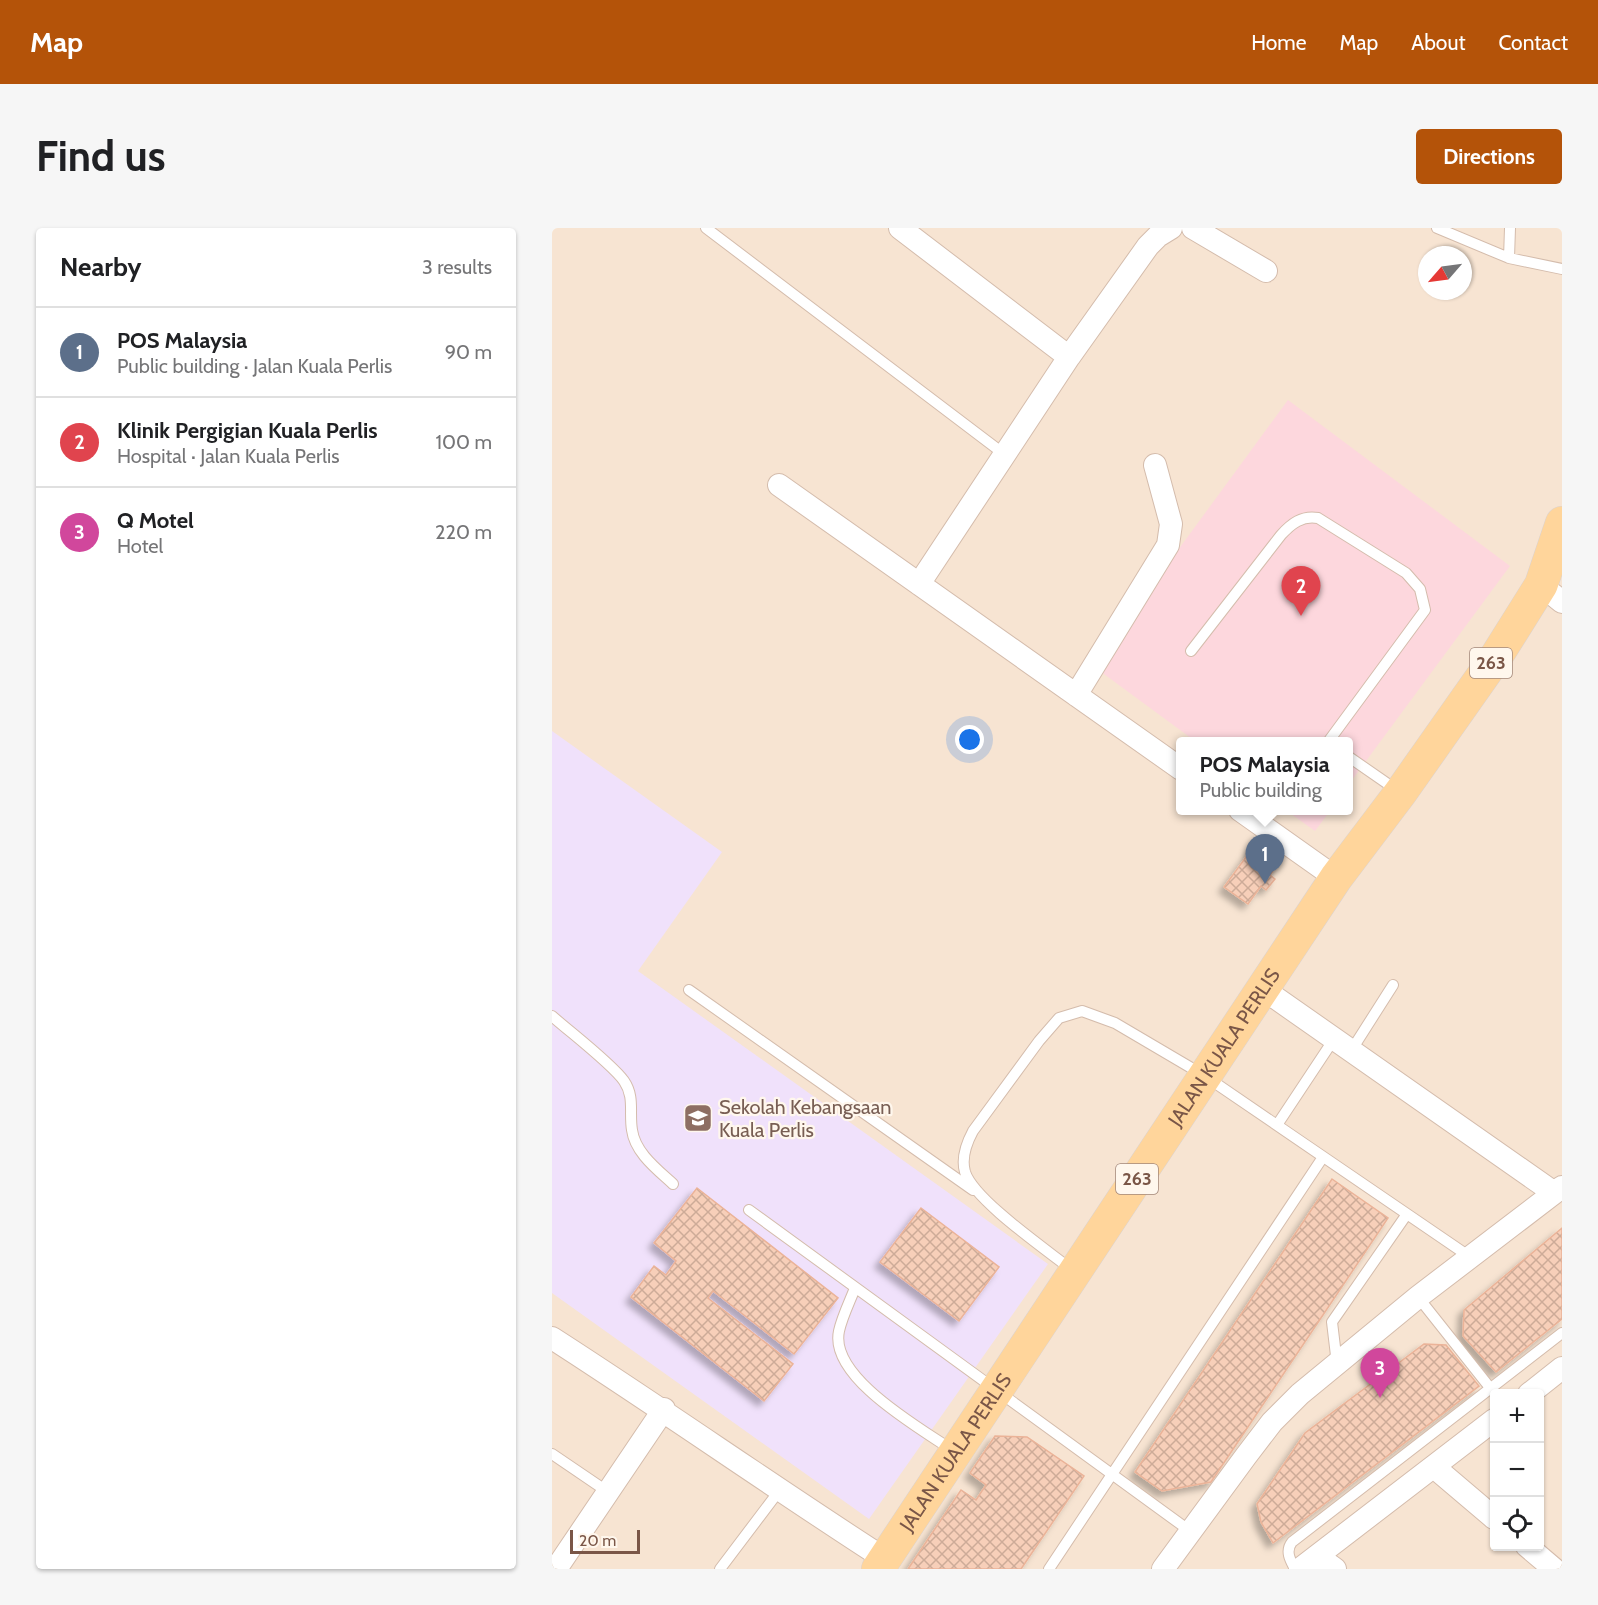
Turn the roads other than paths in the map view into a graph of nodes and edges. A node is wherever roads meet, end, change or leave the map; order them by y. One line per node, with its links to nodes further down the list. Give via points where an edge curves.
1 (706, 228): 11 (lane)
2 (900, 228): 10 (street)
3 (1171, 228): 10 (street, via 1148,246)
4 (1193, 228): 9 (street)
5 (1438, 228): 7 (lane)
6 (1510, 228): 7 (lane)
7 (1509, 258): 8 (lane)
8 (1562, 268)
9 (1266, 271)
10 (1069, 357): 11 (street)
11 (1004, 454): 15 (street)
12 (1155, 465): 18 (street, via 1171,524 1168,545)
13 (778, 484): 15 (street)
14 (1562, 524): 16 (main road, JALAN KUALA PERLIS / 263)
15 (919, 584): 18 (street)
16 (1551, 594): 22 (main road, JALAN KUALA PERLIS / 263, via 1494,660)
17 (1191, 651): 19 (lane, via 1288,527 1303,518 1318,519 1406,573 1420,589 1425,610)
18 (1076, 695): 21 (street)
19 (1331, 737)
20 (1353, 760): 22 (lane)
21 (1176, 765)
22 (1401, 792): 24 (main road, JALAN KUALA PERLIS / 263)
23 (1247, 815): 24 (street)
24 (1336, 879): 26 (main road, JALAN KUALA PERLIS / 263)
25 (1393, 985): 29 (lane)
26 (1263, 989): 29 (street); 30 (main road, JALAN KUALA PERLIS / 263)
27 (689, 990): 35 (lane)
28 (552, 1016): 33 (lane, via 623,1080 631,1094 632,1131 637,1144 648,1161)
29 (1343, 1045): 31 (lane); 34 (street)
30 (1205, 1076): 31 (lane); 35 (lane, via 1115,1023 1082,1011 1059,1018 966,1144 965,1172); 39 (main road, JALAN KUALA PERLIS / 263)
31 (1277, 1125): 32 (lane)
32 (1323, 1157): 37 (lane); 55 (lane)
33 (673, 1184)
34 (1557, 1190): 38 (street)
35 (981, 1196): 39 (lane)
36 (749, 1210): 40 (lane)
37 (1407, 1214): 38 (lane); 44 (lane, via 1332,1322)
38 (1470, 1257): 41 (street)
39 (1074, 1272): 48 (main road, JALAN KUALA PERLIS / 263)
40 (855, 1288): 48 (lane); 52 (lane, via 838,1332 846,1366 886,1404)
41 (1418, 1297): 44 (street); 46 (lane)
42 (1562, 1333): 46 (lane)
43 (552, 1338): 50 (street)
44 (1337, 1364): 59 (street, via 1272,1422)
45 (1562, 1368): 47 (street)
46 (1491, 1389)
47 (1535, 1389)
48 (996, 1390): 52 (main road, JALAN KUALA PERLIS / 263); 55 (lane)
49 (1490, 1390): 62 (lane, via 1292,1542 1288,1556)
50 (663, 1409): 56 (street); 57 (street)
51 (1490, 1423): 54 (street)
52 (955, 1452): 61 (main road, JALAN KUALA PERLIS / 263)
53 (552, 1454): 57 (lane)
54 (1434, 1467): 58 (street); 62 (street)
55 (1112, 1475): 59 (lane); 65 (lane)
56 (779, 1491): 61 (street); 64 (lane)
57 (608, 1492): 63 (street)
58 (1490, 1515)
59 (1190, 1531): 66 (street)
60 (1533, 1551): 67 (street)
61 (881, 1564)
62 (1312, 1566)
63 (556, 1569)
64 (720, 1569)
65 (1049, 1569)
66 (1163, 1569)
67 (1554, 1569)

